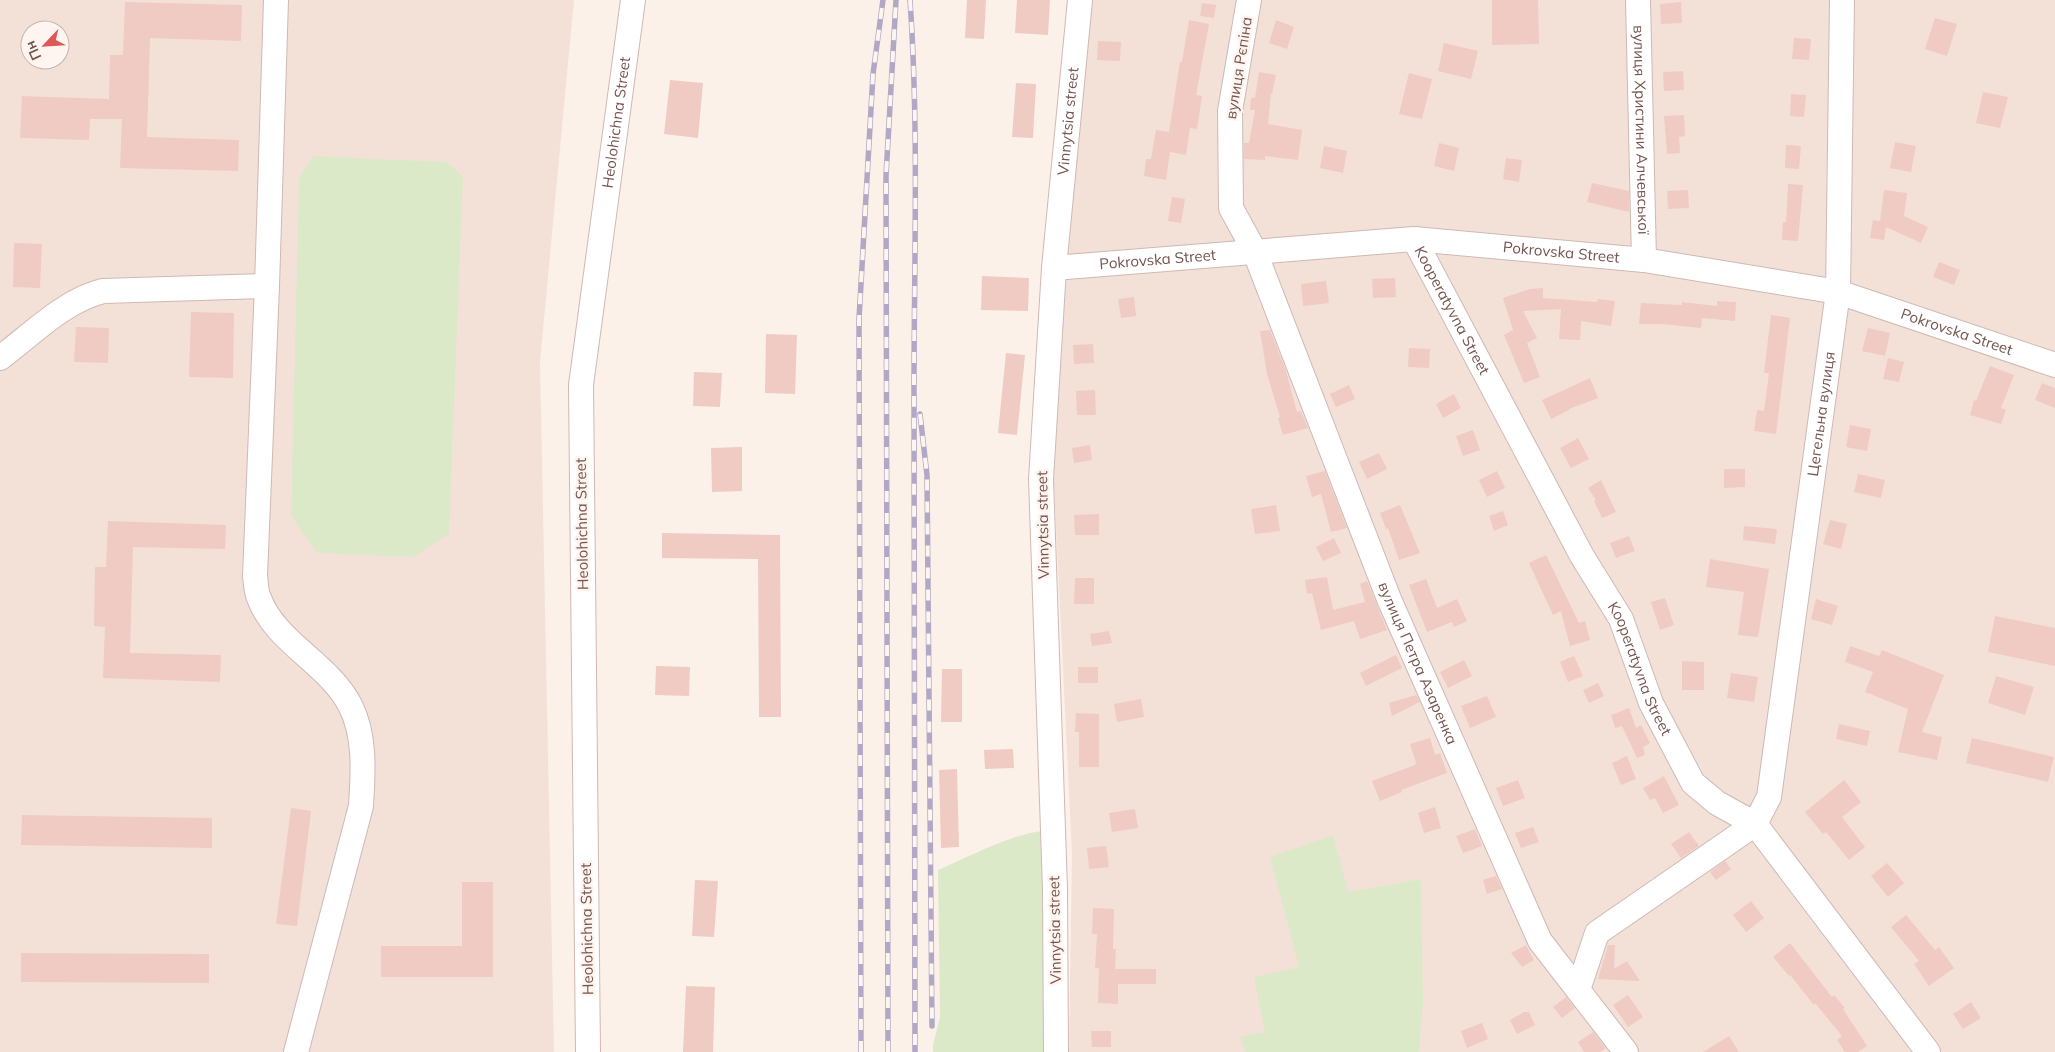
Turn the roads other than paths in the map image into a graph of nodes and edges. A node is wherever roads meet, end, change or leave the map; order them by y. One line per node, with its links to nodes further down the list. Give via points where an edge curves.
1 (276, 0): 11 (street)
2 (633, 0): 18 (street, Heolohichna Street, via 581,385)
3 (1080, 0): 10 (street, Vinnytsia street)
4 (1249, 0): 8 (street, вулиця Рєпіна, via 1230,111 1231,208)
5 (1638, 0): 9 (street, вулиця Христини Алчевської)
6 (1842, 0): 12 (street, Цегельна вулиця)
7 (1414, 239): 8 (street, Pokrovska Street); 9 (street, Pokrovska Street); 15 (street, Kooperatyvna Street, via 1582,556 1620,619 1651,703 1692,783 1717,803)
8 (1254, 250): 10 (street, Pokrovska Street); 16 (street, вулиця Петра Азаренка, via 1389,599 1540,941)
9 (1644, 260): 12 (street, Pokrovska Street)
10 (1054, 268): 19 (street, Vinnytsia street, via 1041,480 1055,889)
11 (267, 286): 13 (street, via 103,291 87,295); 17 (street, via 255,576 258,598 281,631 333,680 350,706 359,733 363,766 361,806)
12 (1838, 292): 14 (street, Pokrovska Street); 15 (street, Цегельна вулиця, via 1769,797)
13 (0, 358)
14 (2055, 365)
15 (1755, 824): 16 (street, via 1597,933); 21 (street, Kooperatyvna Street)
16 (1578, 990): 20 (street, вулиця Петра Азаренка)
17 (296, 1052)
18 (588, 1052)
19 (1056, 1052)
20 (1626, 1052)
21 (1928, 1052)

